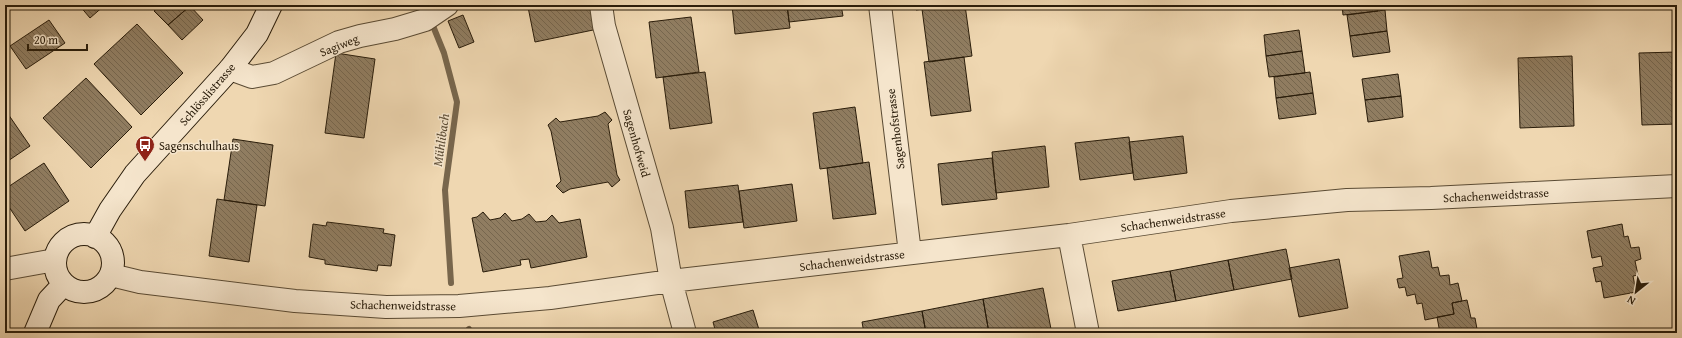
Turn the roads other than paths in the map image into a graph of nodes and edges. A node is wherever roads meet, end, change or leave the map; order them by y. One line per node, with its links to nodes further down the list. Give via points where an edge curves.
1 (271, 5): 5 (street, Schlösslistrasse, via 257,34)
2 (447, 5): 5 (street, Sagiweg, via 425,20 339,42 274,73 252,77)
3 (601, 5): 13 (street, Sagenhofweid, via 606,33 662,228)
4 (880, 5): 9 (street, Sagenhofstrasse)
5 (230, 68): 8 (street, Schlösslistrasse, via 135,174 110,210)
6 (1677, 186): 7 (street, Schachenweidstrasse, via 1347,200 1231,211)
7 (1069, 236): 9 (street, Schachenweidstrasse); 17 (street)
8 (96, 237): 10 (street, via 85,234 74,236 58,250); 12 (street, via 111,253)
9 (910, 253): 13 (street, Schachenweidstrasse)
10 (55, 260): 11 (street); 14 (street, via 58,277)
11 (5, 269)
12 (111, 275): 13 (street, Schachenweidstrasse, via 140,282 287,300 386,307 459,306 527,300); 14 (street, via 104,285 95,291 84,293)
13 (671, 281): 16 (street)
14 (64, 284): 15 (street, via 49,300)
15 (35, 333)
16 (685, 333)
17 (1088, 333)

